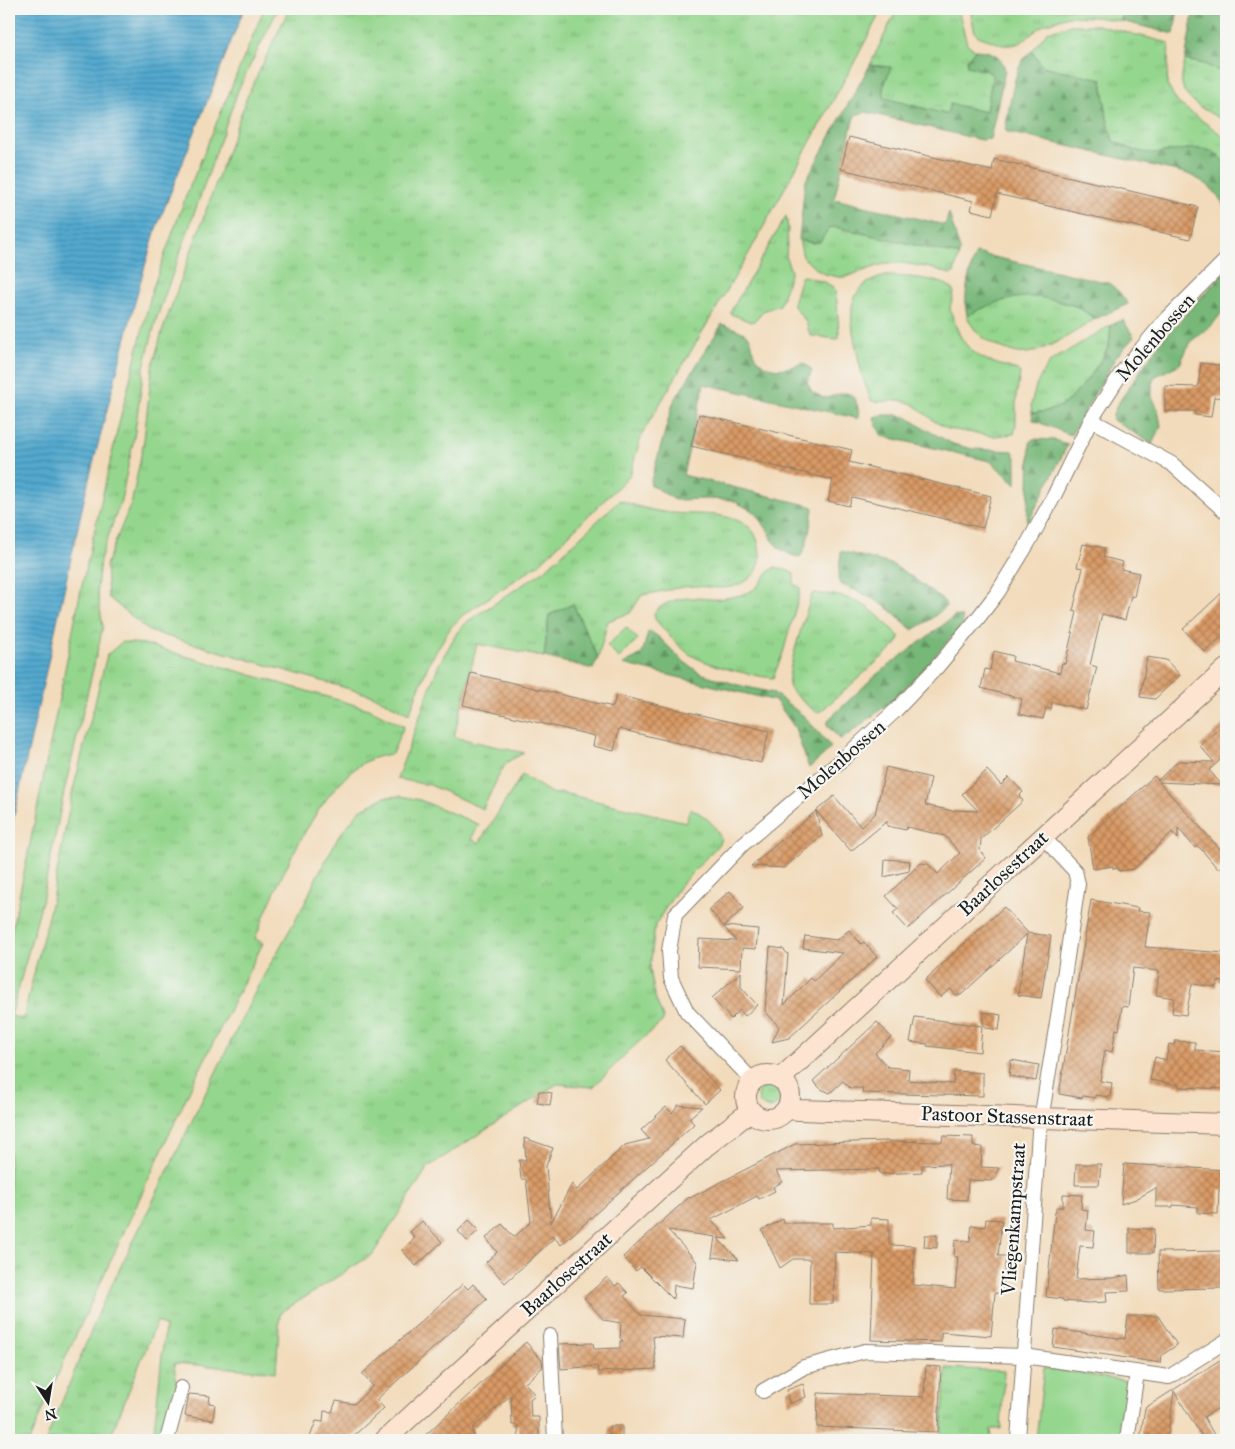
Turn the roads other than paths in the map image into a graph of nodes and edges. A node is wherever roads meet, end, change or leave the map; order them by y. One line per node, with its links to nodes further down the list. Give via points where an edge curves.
1 (1226, 260): 2 (street, Molenbossen, via 1156,331 1122,372)
2 (1091, 420): 3 (street, via 1172,464); 7 (street, Molenbossen, via 1054,496 998,592 937,667 843,759 742,845 675,915 669,951 671,978 687,1012)
3 (1226, 512)
4 (1226, 669): 5 (street, Baarlosestraat)
5 (1043, 837): 6 (street, Baarlosestraat); 10 (street, Vliegenkampstraat, via 1074,871 1078,884)
6 (781, 1078): 7 (street, via 766,1075); 8 (street, via 791,1098)
7 (753, 1081): 9 (street, via 746,1098)
8 (787, 1109): 9 (street, via 776,1118 769,1119 756,1116); 10 (street, Pastoor Stassenstraat)
9 (751, 1111): 19 (street, Baarlosestraat, via 707,1145)
10 (1042, 1117): 11 (street, Pastoor Stassenstraat); 14 (street, Vliegenkampstraat)
11 (1226, 1124)
12 (550, 1336): 20 (street)
13 (1226, 1341): 15 (street, via 1169,1377)
14 (1024, 1356): 15 (street); 17 (street, via 865,1351 804,1367); 21 (street, Vliegenkampstraat)
15 (1137, 1373): 22 (street)
16 (181, 1388): 18 (street)
17 (763, 1391)
18 (167, 1440)
19 (385, 1440)
20 (555, 1440)
21 (1018, 1440)
22 (1127, 1440)

